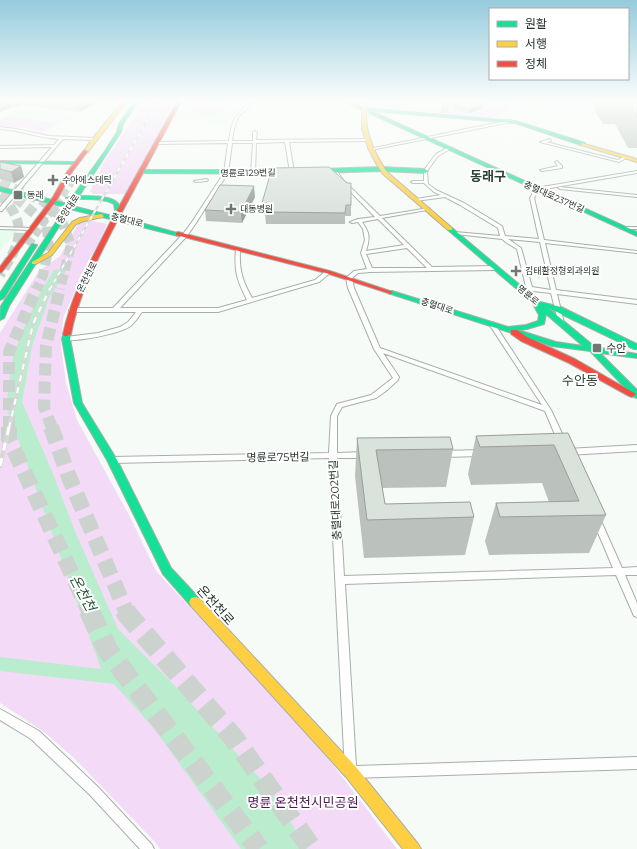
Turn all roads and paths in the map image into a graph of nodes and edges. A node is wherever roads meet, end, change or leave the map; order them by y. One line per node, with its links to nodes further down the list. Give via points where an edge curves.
1 (60, 140): 15 (street)
2 (100, 140): 24 (main road, 중앙대로)
3 (101, 140): 35 (main road)
4 (113, 140): 36 (main road, 중앙대로)
5 (159, 140): 14 (main road, 온천천로)
6 (367, 140): 11 (street); 18 (main road, 명륜로)
7 (418, 140): 18 (street)
8 (430, 140): 17 (main road, 충렬대로237번길)
9 (550, 140): 19 (street, via 542,142 619,161)
10 (573, 140): 19 (main road)
11 (287, 141): 13 (street); 31 (street)
12 (231, 142): 13 (street); 14 (street); 33 (street)
13 (254, 142): 34 (street)
14 (157, 144): 30 (main road, 온천천로)
15 (54, 146): 16 (street); 23 (street)
16 (0, 147)
17 (448, 148): 29 (street, via 437,155); 44 (main road, 충렬대로237번길)
18 (371, 149): 25 (main road, 명륜로)
19 (626, 157): 20 (main road)
20 (637, 161)
21 (0, 162): 23 (main road)
22 (557, 162): 27 (street, via 561,167)
23 (40, 164): 24 (main road); 45 (street)
24 (76, 164): 35 (main road, 중앙대로)
25 (381, 169): 26 (main road); 29 (main road); 51 (main road, 명륜로)
26 (335, 170): 28 (main road); 57 (street, via 342,182)
27 (542, 170)
28 (314, 171)
29 (425, 171): 40 (street)
30 (142, 172): 33 (main road, 명륜로129번길); 55 (main road, 온천천로)
31 (296, 172): 34 (main road, 명륜로129번길)
32 (637, 172): 42 (street)
33 (226, 173): 34 (main road, 명륜로129번길); 67 (street)
34 (253, 173)
35 (75, 175): 36 (main road, via 71,180 84,180); 41 (main road, 중앙대로)
36 (90, 176): 49 (main road, 중앙대로)
37 (206, 180): 38 (street)
38 (196, 181)
39 (413, 182): 40 (street)
40 (426, 182): 46 (street, via 429,187)
41 (62, 187): 45 (main road, via 48,192); 50 (main road, 중앙대로)
42 (549, 187): 44 (street); 47 (street)
43 (0, 189): 45 (main road, 충렬대로)
44 (537, 189): 63 (main road, 충렬대로237번길); 69 (street, via 532,198)
45 (17, 194): 48 (main road, 충렬대로); 50 (main road); 54 (street)
46 (445, 196): 51 (street); 68 (street, via 500,227)
47 (637, 196)
48 (33, 197): 50 (main road, 충렬대로); 56 (main road, via 39,204)
49 (75, 198): 50 (main road); 52 (main road, 중앙대로); 55 (main road, via 106,198)
50 (54, 200): 52 (main road, 충렬대로); 56 (main road, 중앙대로)
51 (416, 200): 53 (main road, 명륜로)
52 (70, 206): 55 (main road, 충렬대로); 62 (main road, 중앙대로)
53 (427, 209): 57 (street); 65 (main road, 명륜로)
54 (0, 210)
55 (114, 212): 67 (main road, 충렬대로); 74 (main road, via 74,223 50,254); 90 (main road, 온천천로)
56 (41, 216): 61 (main road, 중앙대로)
57 (378, 217): 58 (street); 70 (street)
58 (358, 220): 59 (street); 73 (street, via 365,229 367,240)
59 (352, 222)
60 (0, 228): 61 (street)
61 (32, 228): 62 (main road, via 43,223 51,223); 78 (main road, 중앙대로)
62 (56, 228): 74 (main road, 중앙대로)
63 (623, 228): 64 (street); 66 (main road, 충렬대로237번길)
64 (637, 228)
65 (455, 233): 68 (street); 75 (main road, 명륜로)
66 (637, 234)
67 (185, 235): 71 (main road, 충렬대로); 91 (street)
68 (502, 237): 69 (street); 83 (street, via 519,248)
69 (542, 241): 72 (street); 84 (street)
70 (408, 246): 73 (street); 76 (street)
71 (238, 248): 79 (main road, 충렬대로); 86 (street, via 236,268 239,280)
72 (637, 252)
73 (363, 253): 77 (street)
74 (31, 265): 93 (main road, 중앙대로, via 4,306)
75 (496, 268): 76 (street); 82 (main road, 명륜로)
76 (430, 269): 77 (street)
77 (370, 270): 80 (street, via 356,272)
78 (0, 271)
79 (328, 272): 80 (main road, 충렬대로); 86 (street, via 317,281)
80 (349, 278): 95 (main road, 충렬대로); 100 (street, 충렬대로202번길)
81 (0, 286): 85 (main road, via 31,245)
82 (518, 287): 83 (street); 87 (main road, 명륜로)
83 (529, 288): 84 (street)
84 (555, 291): 88 (street); 89 (street)
85 (0, 298)
86 (251, 301): 92 (street, via 218,310)
87 (537, 302): 89 (main road); 94 (main road, 명륜로); 96 (main road, via 543,315 541,322 527,327)
88 (637, 302)
89 (558, 309): 94 (street); 99 (main road)
90 (72, 310): 91 (street); 98 (main road, 온천천로)
91 (115, 310): 92 (street)
92 (140, 310): 98 (street, via 129,324 121,328 98,335)
93 (0, 318)
94 (561, 323): 101 (main road, 명륜로)
95 (492, 324): 96 (main road, 충렬대로); 104 (street)
96 (504, 328): 97 (main road, 충렬대로)
97 (514, 332): 101 (main road, 충렬대로, via 555,344); 103 (main road)
98 (66, 339): 110 (main road, 온천천로, via 78,403)
99 (637, 347)
100 (377, 349): 104 (street); 109 (street, 충렬대로202번길, via 396,380 373,396 339,406 334,416)
101 (594, 351): 102 (main road, 충렬대로); 103 (main road, 명륜로)
102 (637, 356)
103 (637, 396)
104 (548, 410): 105 (street, via 565,454)
105 (637, 448)
106 (487, 453): 107 (street)
107 (432, 454)
108 (371, 455): 109 (street, 명륜로75번길)
109 (333, 456): 110 (street, 명륜로75번길); 114 (street, 충렬대로202번길)
110 (112, 460): 118 (main road, 온천천로, via 168,571)
111 (594, 515): 112 (street)
112 (619, 571): 113 (street); 114 (street); 115 (street)
113 (637, 571)
114 (340, 580): 118 (street, 충렬대로202번길)
115 (637, 613)
116 (0, 714): 119 (street, via 35,735 94,791)
117 (637, 763): 118 (street)
118 (351, 772): 120 (main road, 온천천로)
119 (148, 849)
120 (413, 849)

